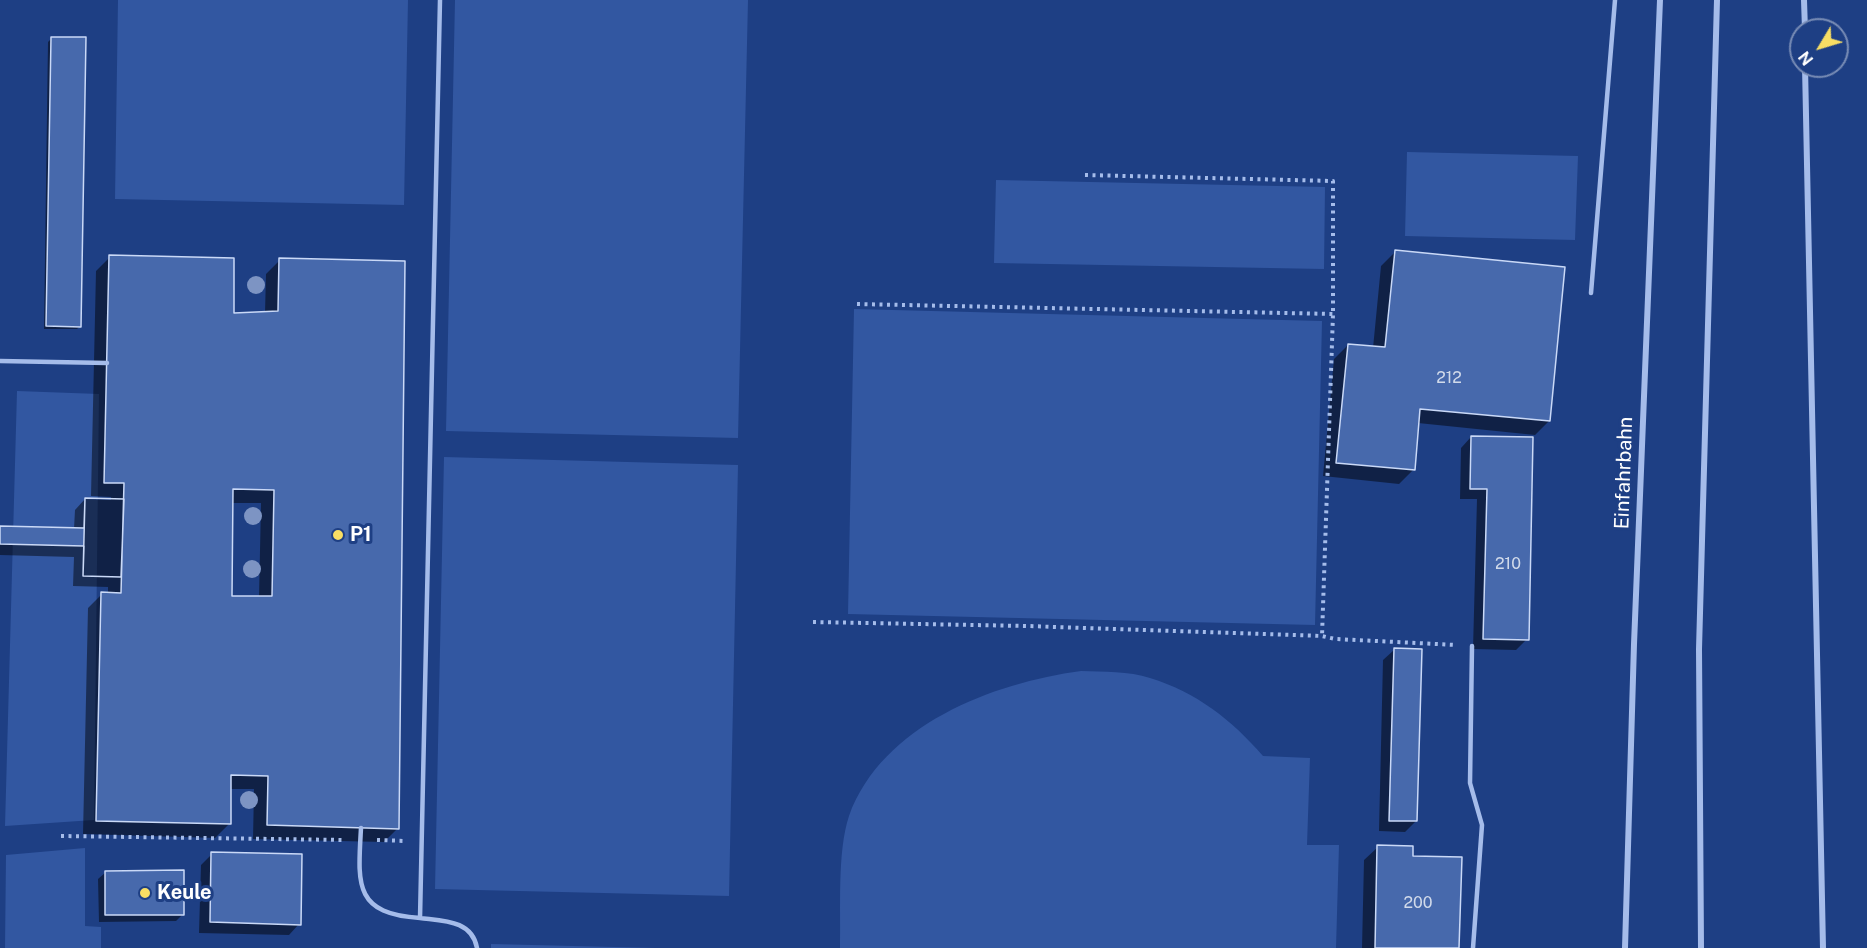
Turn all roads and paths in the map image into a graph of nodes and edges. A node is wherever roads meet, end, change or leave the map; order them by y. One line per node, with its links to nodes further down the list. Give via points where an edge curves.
1 (440, 0): 20 (lane)
2 (1615, 0): 9 (lane)
3 (1660, 0): 24 (street, Einfahrbahn)
4 (1717, 0): 25 (street, via 1699,649)
5 (1804, 0): 6 (street)
6 (1805, 18)
7 (1805, 78): 26 (street)
8 (1085, 175): 11 (path, via 1334,181)
9 (1591, 293)
10 (858, 304): 11 (path)
11 (1333, 314): 15 (path)
12 (0, 361): 13 (lane)
13 (107, 363)
14 (813, 622): 15 (path)
15 (1322, 636): 16 (path)
16 (1472, 645): 23 (lane, via 1470,783 1482,825)
17 (361, 828): 19 (lane)
18 (61, 836): 19 (path)
19 (361, 840): 20 (path); 21 (lane, via 360,884 370,902 384,912)
20 (422, 841): 21 (lane)
21 (420, 918): 22 (lane, via 458,923 471,932)
22 (477, 948)
23 (1473, 948)
24 (1625, 948)
25 (1701, 948)
26 (1823, 948)

